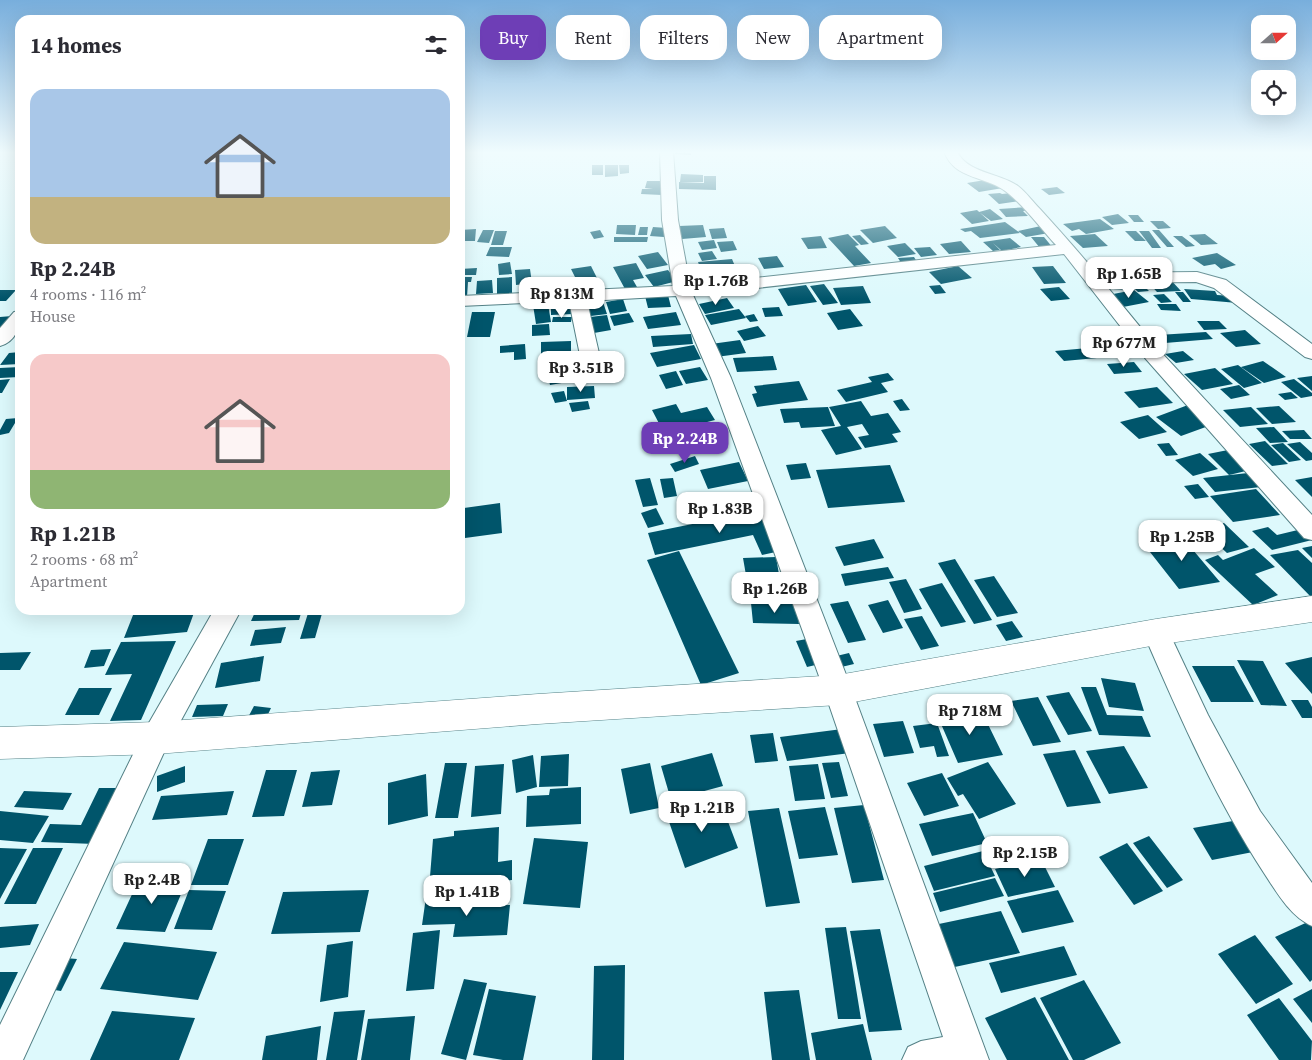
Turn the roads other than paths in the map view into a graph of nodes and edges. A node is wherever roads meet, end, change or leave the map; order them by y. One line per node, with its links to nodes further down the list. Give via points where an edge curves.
1 (669, 200): 5 (street)
2 (1023, 200): 3 (street)
3 (1068, 249): 4 (street); 5 (street)
4 (1091, 278): 10 (street, via 1197,277 1210,280 1220,284); 12 (street, via 1152,354)
5 (682, 291): 6 (street); 16 (street, via 720,378)
6 (577, 296): 7 (street); 11 (street)
7 (465, 301)
8 (15, 322): 9 (street)
9 (0, 340)
10 (1312, 353)
11 (594, 374)
12 (1312, 532)
13 (1312, 610): 15 (street)
14 (225, 615): 17 (street)
15 (1156, 632): 16 (street); 19 (street, via 1198,725 1249,822)
16 (838, 690): 17 (street); 20 (street)
17 (156, 738): 18 (street); 21 (street)
18 (0, 743)
19 (1312, 909)
20 (968, 1056): 22 (street)
21 (3, 1060)
22 (921, 1060)

